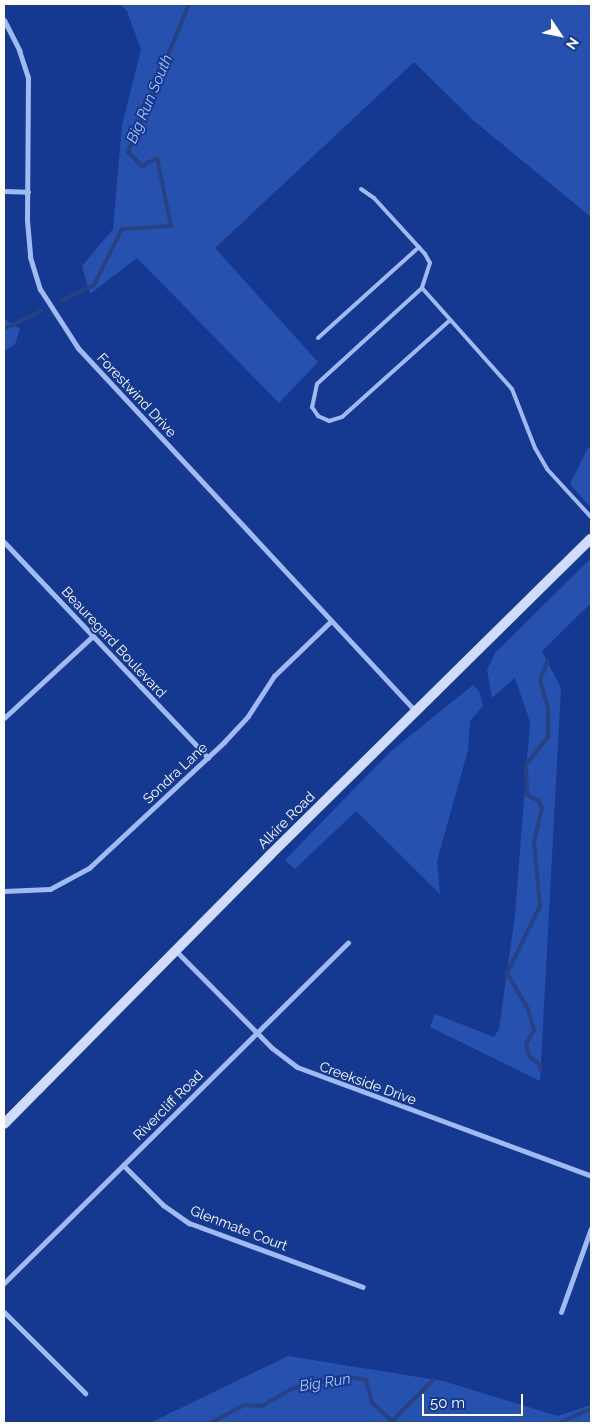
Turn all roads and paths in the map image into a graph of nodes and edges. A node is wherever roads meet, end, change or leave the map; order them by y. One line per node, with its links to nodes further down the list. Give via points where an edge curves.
1 (4, 20): 4 (street, Forestwind Drive, via 28,78)
2 (361, 189): 5 (lane, via 374,198)
3 (4, 191): 4 (street)
4 (28, 192): 12 (street, Forestwind Drive, via 30,257 40,289 78,348)
5 (419, 247): 6 (lane, via 430,263); 8 (lane)
6 (422, 288): 7 (lane); 7 (lane, via 318,384 312,407 318,416 329,420 342,418)
7 (450, 320): 9 (lane, via 512,390 547,469)
8 (318, 338)
9 (591, 517)
10 (591, 539): 14 (main road, Alkire Road)
11 (4, 542): 13 (street, Beauregard Boulevard)
12 (331, 621): 14 (street, Forestwind Drive); 16 (street, Sondra Lane, via 279,670 248,716)
13 (93, 636): 15 (street); 16 (street, Beauregard Boulevard)
14 (415, 711): 19 (main road, Alkire Road)
15 (4, 718)
16 (208, 758): 17 (street, Sondra Lane, via 89,868 50,889)
17 (4, 891)
18 (348, 942): 20 (street, Rivercliff Road)
19 (175, 950): 20 (street, Creekside Drive); 21 (main road, Alkire Road)
20 (258, 1033): 22 (street, Rivercliff Road); 23 (street, Creekside Drive, via 277,1052 306,1072)
21 (4, 1124)
22 (123, 1165): 25 (street, Rivercliff Road); 26 (street, Glenmate Court, via 163,1205 189,1223)
23 (591, 1176)
24 (591, 1228): 28 (street)
25 (4, 1283)
26 (363, 1287)
27 (4, 1312): 29 (street)
28 (560, 1312)
29 (85, 1393)

